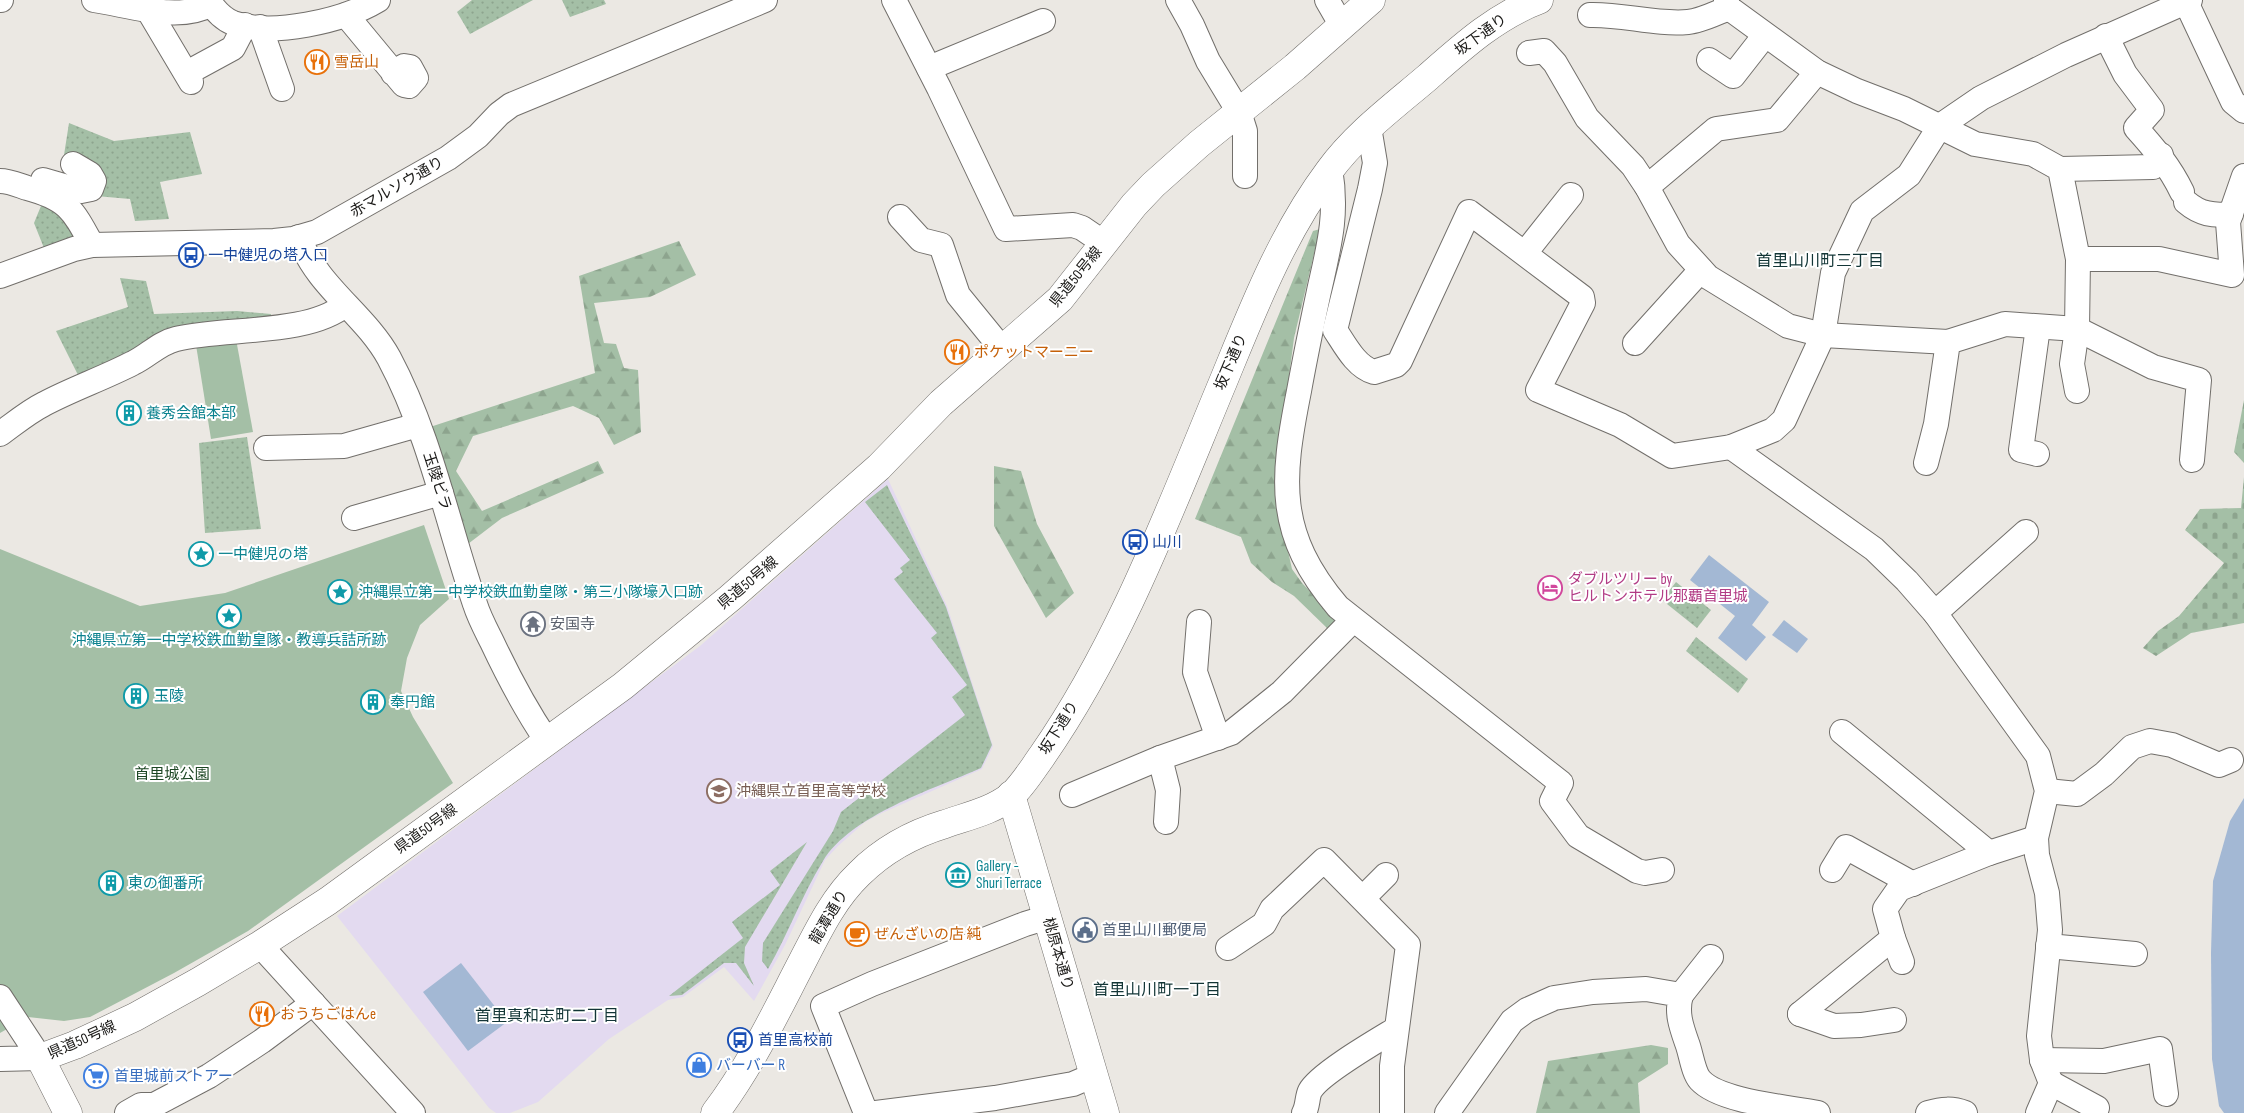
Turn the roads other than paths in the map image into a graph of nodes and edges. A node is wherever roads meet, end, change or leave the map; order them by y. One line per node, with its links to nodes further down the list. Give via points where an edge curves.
1 (94, 0): 12 (street)
2 (378, 0): 13 (street)
3 (894, 0): 22 (street)
4 (1178, 0): 27 (street, via 1208,62)
5 (1327, 0): 17 (street)
6 (1371, 0): 17 (main road, 県道50号線)
7 (1539, 0): 29 (main road, 坂下通り, via 1481,32)
8 (2188, 1): 19 (street); 26 (street, via 2232,102)
9 (210, 2): 12 (street, via 191,13); 16 (street, via 228,20)
10 (757, 2): 42 (street, 赤マルソウ通り, via 511,106 448,158 335,223)
11 (1727, 4): 14 (street, via 1690,22 1661,22 1612,14); 18 (street)
12 (147, 8): 16 (street, via 189,78 233,48)
13 (346, 15): 16 (street, via 304,24); 24 (street)
14 (1590, 15)
15 (1043, 21): 22 (street)
16 (252, 26): 25 (street)
17 (1342, 26): 27 (main road, 県道50号線)
18 (1765, 35): 21 (street, via 1733,76); 23 (street)
19 (2106, 36): 28 (street, via 1981,98); 30 (street, via 2125,74 2152,110 2136,128)
20 (1529, 53): 37 (street, via 1544,51 1555,63 1587,118)
21 (1709, 60)
22 (929, 68): 43 (street, via 1006,229 1073,225)
23 (1816, 72): 28 (street); 37 (street, via 1777,120 1716,129)
24 (393, 73)
25 (282, 89)
26 (2244, 111)
27 (1239, 112): 34 (street, via 1245,131); 43 (main road, 県道50号線, via 1153,185)
28 (1940, 126): 33 (street, via 1975,144 2033,154); 53 (street, via 1909,175 1862,211 1833,273)
29 (1369, 127): 32 (main road, 坂下通り); 45 (street, via 1375,163 1335,330 1349,351 1369,371 1396,365 1400,361 1469,212)
30 (2161, 155): 33 (street, via 2153,167); 40 (street, via 2184,197 2195,210 2216,216)
31 (73, 164): 38 (street, via 90,174 94,181 91,189 81,192 40,180)
32 (1330, 168): 69 (street, via 1334,194 1333,231 1293,419 1286,478 1292,526 1300,548 1323,589); 77 (main road, 坂下通り, via 1306,205 1260,293 1151,554 1118,624 1053,739)
33 (2060, 169): 46 (street)
34 (1245, 176)
35 (2244, 176): 40 (street)
36 (0, 181): 38 (street)
37 (1648, 187): 47 (street, via 1678,244)
38 (36, 190): 44 (street, via 66,204)
39 (1572, 195): 45 (street)
40 (2230, 214): 49 (street, via 2228,222)
41 (900, 217): 56 (street, via 921,240 941,245 958,295)
42 (299, 238): 44 (street, 赤マルソウ通り); 50 (street, 玉陵ビラ, via 308,259)
43 (1104, 243): 56 (main road, 県道50号線, via 1060,298)
44 (92, 245): 48 (street, 赤マルソウ通り)
45 (1525, 253): 60 (street, via 1582,297 1583,303 1538,390 1620,424 1672,456)
46 (2078, 259): 49 (street, via 2159,259); 52 (street)
47 (1702, 270): 53 (street, via 1708,278 1788,326); 55 (street)
48 (0, 276)
49 (2238, 283)
50 (345, 305): 58 (street, 玉陵ビラ, via 388,358); 59 (street, via 335,312 286,326 174,339 136,362 43,404)
51 (2038, 327): 52 (street); 54 (street, via 2005,324); 62 (street, via 2021,450)
52 (2077, 329): 57 (street, via 2072,364); 63 (street, via 2153,367 2199,380)
53 (1824, 335): 54 (street); 60 (street, via 1784,420 1773,430)
54 (1948, 342): 64 (street, via 1936,424)
55 (1634, 343)
56 (1002, 349): 73 (main road, 県道50号線, via 941,403 886,460 782,553 623,686)
57 (2077, 391)
58 (418, 425): 61 (street, via 344,446); 65 (street, 玉陵ビラ)
59 (0, 434)
60 (1731, 446): 68 (street, via 1874,549)
61 (266, 448)
62 (2037, 454)
63 (2192, 460)
64 (1926, 463)
65 (441, 493): 66 (street); 73 (street, 玉陵ビラ, via 477,611 506,672)
66 (354, 518)
67 (2026, 532): 68 (street)
68 (1935, 613): 76 (street, via 2038,756)
69 (1353, 620): 72 (street, via 1282,692 1231,733); 82 (street, via 1561,783 1552,801 1578,836 1637,871)
70 (1199, 622): 72 (street, via 1195,672)
71 (1842, 732): 81 (street)
72 (1218, 738): 74 (street)
73 (547, 741): 89 (main road, 県道50号線, via 328,901)
74 (1160, 758): 78 (street); 79 (street, via 1168,790)
75 (2231, 760): 76 (street, via 2219,765 2172,745 2150,741 2132,746 2104,774 2077,794)
76 (2047, 791): 80 (street)
77 (1011, 795): 87 (main road, 桃原本通り); 110 (main road, 龍潭通り, via 982,812 909,837 883,853 857,876 828,913 746,1065)
78 (1072, 795)
79 (1166, 822)
80 (2036, 838): 81 (street); 90 (street, via 2047,893)
81 (1990, 853): 85 (street)
82 (1662, 870)
83 (1832, 870): 85 (street, via 1846,847)
84 (1386, 875): 86 (street)
85 (1914, 884): 88 (street, via 1899,890 1885,909)
86 (1363, 898): 91 (street, via 1324,860 1272,909 1264,924); 99 (street, via 1408,945)
87 (1048, 918): 103 (main road, 桃原本通り); 111 (street, via 1025,924 823,1006)
88 (1893, 938): 94 (street); 98 (street, via 1800,1014 1834,1026)
89 (260, 945): 97 (street); 100 (main road, 県道50号線, via 134,1017)
90 (2048, 946): 92 (street); 102 (street, via 2039,1036)
91 (1228, 948)
92 (2135, 954)
93 (1710, 957): 95 (street)
94 (1902, 962)
95 (1681, 995): 116 (street, via 1646,989 1593,992 1554,998 1527,1010 1512,1021); 117 (street, via 1677,1008 1681,1027 1700,1079 1730,1097)
96 (0, 997): 100 (street)
97 (313, 1002): 108 (street, via 209,1076 154,1105 141,1105); 109 (street)
98 (1894, 1020)
99 (1396, 1029): 114 (street, via 1316,1083 1309,1092 1309,1103); 115 (street)
100 (40, 1058): 101 (street); 107 (main road)
101 (0, 1059)
102 (2042, 1060): 104 (street); 105 (street, via 2104,1061 2160,1049)
103 (1094, 1076): 112 (street, via 1073,1084 1005,1096); 113 (main road, 桃原本通り)
104 (2051, 1083): 106 (street); 120 (street)
105 (2166, 1094)
106 (2097, 1108)
107 (68, 1113)
108 (127, 1113)
109 (413, 1113)
110 (715, 1113)
111 (866, 1113)
112 (876, 1113)
113 (1105, 1113)
114 (1304, 1113)
115 (1392, 1113)
116 (1447, 1113)
117 (1818, 1113)
118 (1928, 1113): 119 (street, via 1944,1109)
119 (1965, 1113)
120 (2038, 1113)

